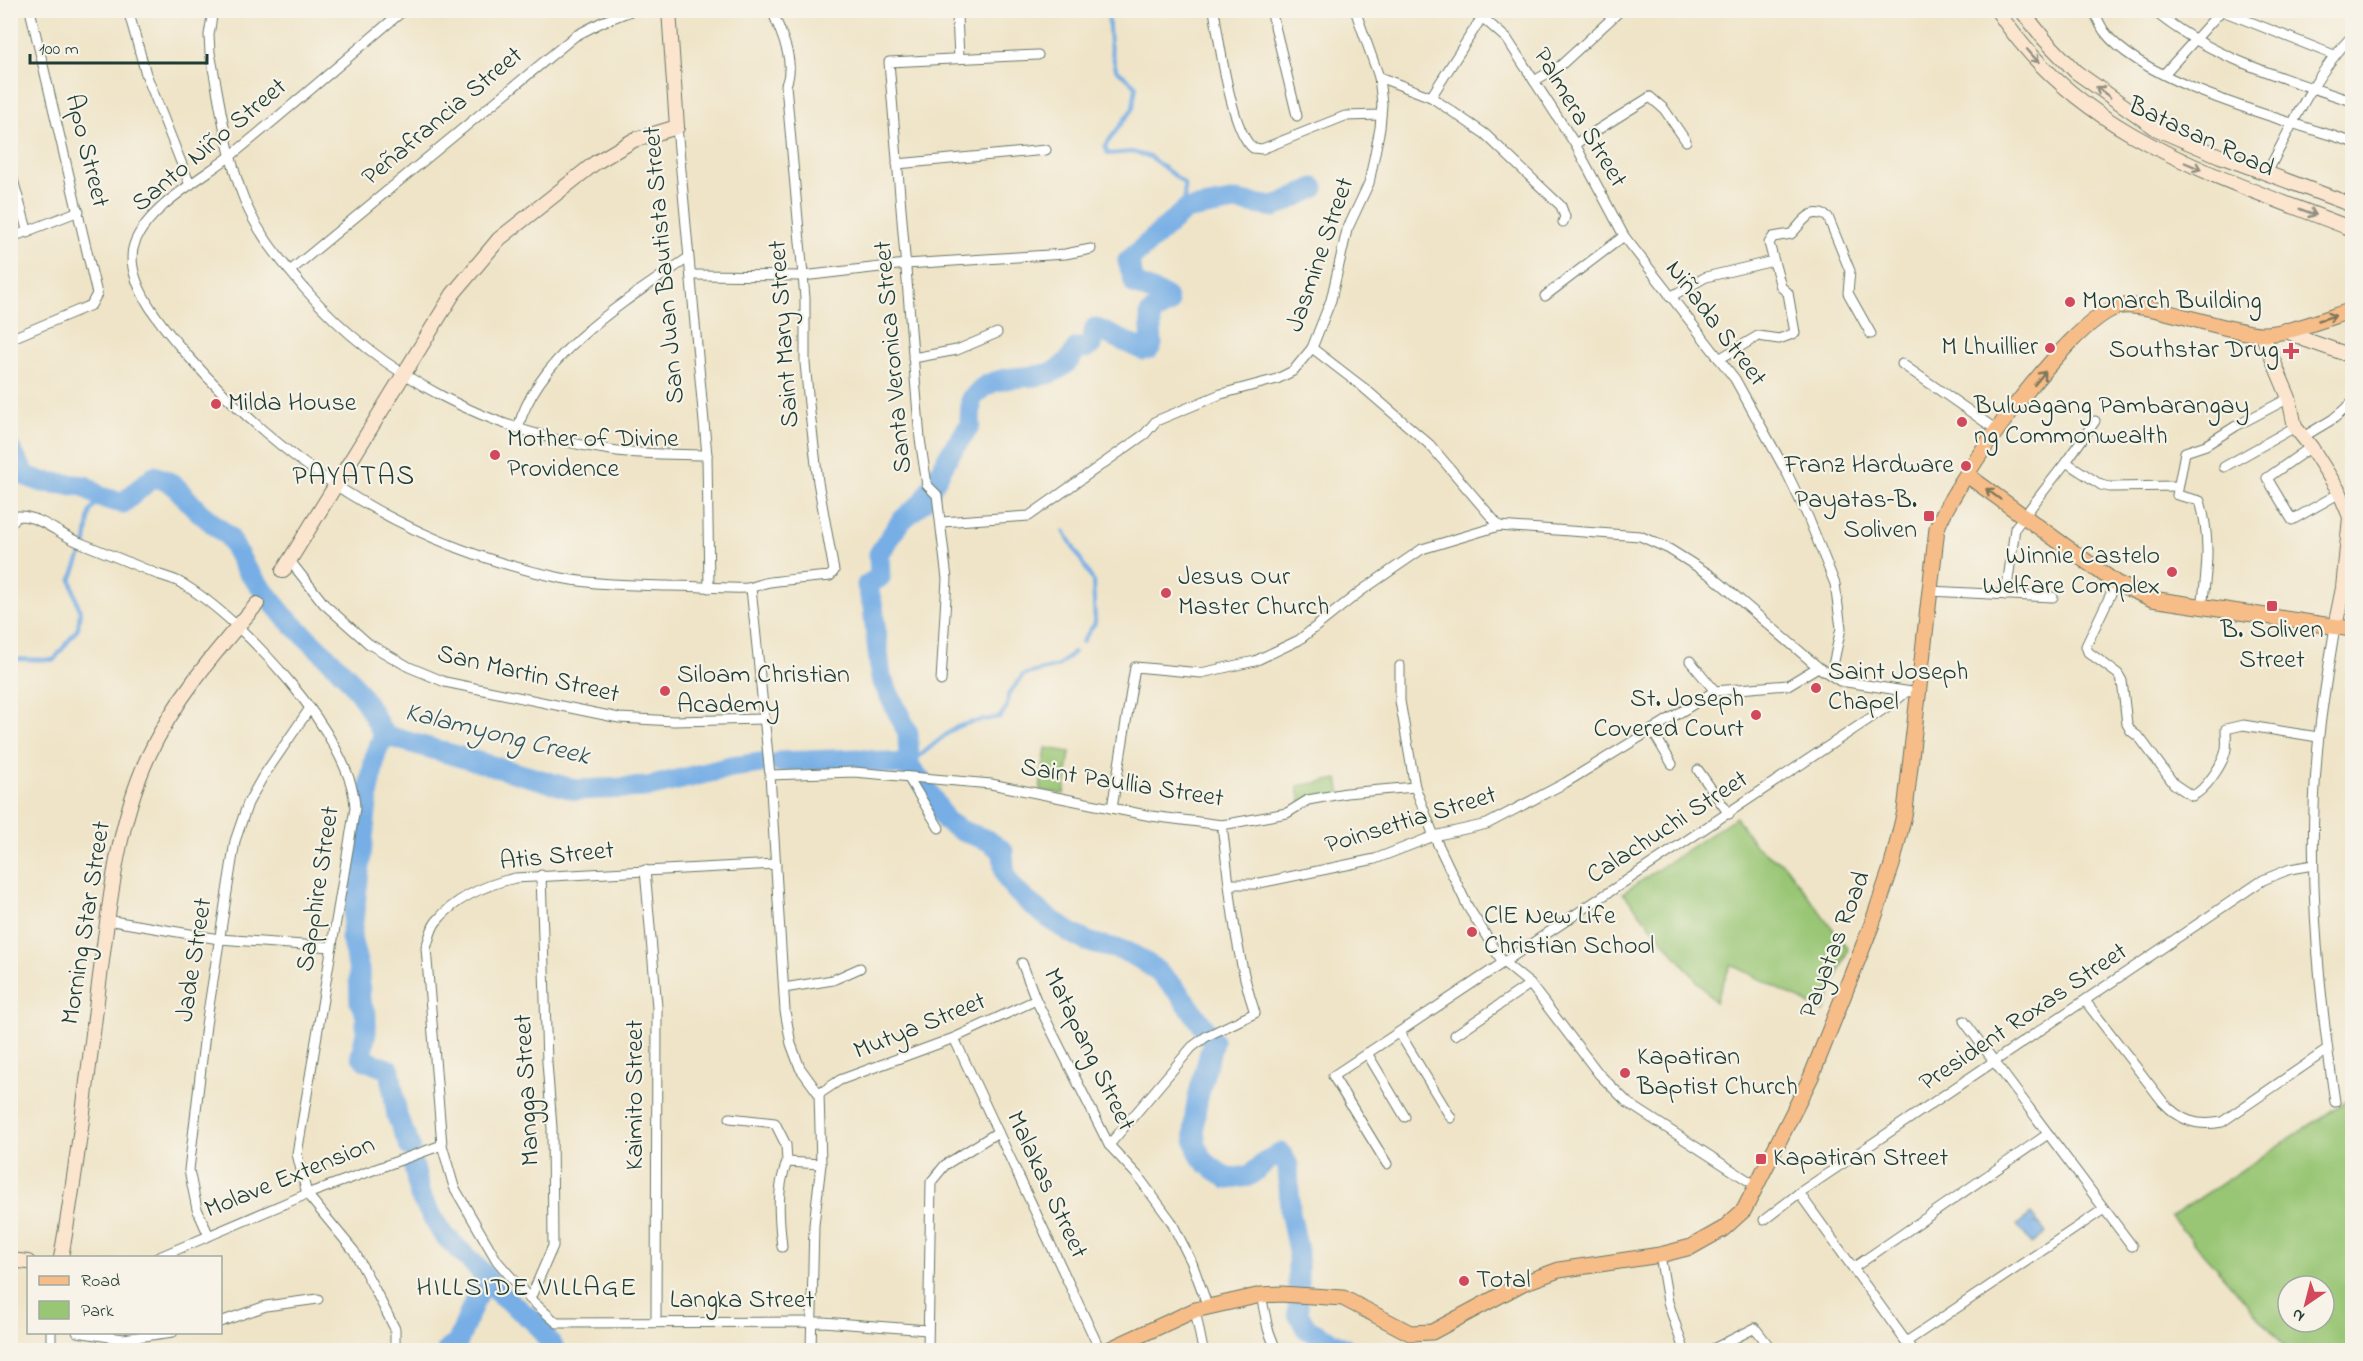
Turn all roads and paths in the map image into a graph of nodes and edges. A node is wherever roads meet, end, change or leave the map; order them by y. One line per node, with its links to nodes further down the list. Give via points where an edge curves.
1 (30, 10): 43 (street, Apo Street)
2 (128, 10): 41 (street, via 146,74)
3 (213, 10): 37 (street, via 210,53)
4 (404, 10): 37 (street, Santo Niño Street)
5 (633, 10): 53 (street, Peñafrancia Street, via 575,36)
6 (669, 10): 32 (street, San Juan Bautista Street)
7 (772, 10): 55 (street, Saint Mary Street, via 788,52 790,70 786,85)
8 (1214, 10): 29 (street, via 1231,100 1246,140 1253,148 1262,149 1345,116)
9 (1271, 10): 30 (street)
10 (1354, 10): 24 (street, Jasmine Street)
11 (1622, 10): 25 (street, via 1560,66)
12 (1997, 10): 45 (street, Batasan Road, one-way to 45, via 2032,56 2064,87 2148,146)
13 (2021, 10): 40 (street, Batasan Road, one-way to 13, via 2157,129 2116,102 2076,72)
14 (2093, 10): 23 (street, via 2115,42)
15 (2153, 10): 19 (street)
16 (2221, 11): 19 (street); 21 (street)
17 (957, 15): 22 (street)
18 (2352, 36): 21 (street)
19 (2193, 40): 23 (street); 26 (street)
20 (1038, 55): 22 (street)
21 (2334, 55): 26 (street)
22 (959, 58): 38 (street, Santa Veronica Street, via 889,62)
23 (2164, 74): 31 (street, via 2189,87)
24 (1379, 77): 27 (street); 29 (street, Jasmine Street)
25 (1534, 81): 27 (street, Palmera Street, via 1508,39 1482,17); 35 (street, Palmera Street)
26 (2313, 88): 28 (street); 31 (street)
27 (1431, 97): 44 (street, via 1485,134 1553,198 1564,211)
28 (2352, 101)
29 (1381, 115): 64 (street, Jasmine Street, via 1369,183 1347,230 1331,300)
30 (1297, 116)
31 (2292, 123): 34 (street); 40 (street)
32 (677, 127): 50 (street, San Juan Bautista Street); 69 (street, via 614,150 499,239 453,294)
33 (1686, 141): 35 (street, via 1664,109 1650,97)
34 (2352, 142)
35 (1575, 144): 47 (street, Palmera Street)
36 (1046, 150): 38 (street)
37 (232, 154): 41 (street, Santo Niño Street); 53 (street, via 243,199 255,223)
38 (897, 164): 52 (street, Santa Veronica Street)
39 (10, 168): 46 (street)
40 (2267, 173): 42 (street, Batasan Road)
41 (190, 185): 80 (street, Santo Niño Street, via 151,218 134,244 133,260 141,290 153,314 227,399 268,437)
42 (2352, 206)
43 (79, 211): 46 (street); 63 (street, Apo Street, via 97,294 95,301)
44 (1563, 222)
45 (2352, 229)
46 (28, 232): 48 (street)
47 (1624, 236): 56 (street); 57 (street, Niñada Street)
48 (10, 238)
49 (1091, 249): 52 (street)
50 (688, 258): 54 (street, San Juan Bautista Street); 73 (street, via 573,344 536,390)
51 (1773, 261): 57 (street, via 1706,277); 61 (street, via 1769,243 1773,237 1791,234 1805,216 1814,213 1828,217 1850,271 1848,293); 67 (street, via 1781,287 1788,293 1797,330 1779,339 1758,336)
52 (906, 264): 55 (street); 66 (street, Santa Veronica Street)
53 (290, 271): 69 (street, via 348,332)
54 (691, 275): 55 (street); 76 (street, San Juan Bautista Street)
55 (803, 276): 91 (street, Saint Mary Street, via 808,394 834,571 830,576)
56 (1545, 296)
57 (1670, 297): 67 (street, Niñada Street)
58 (2352, 310): 59 (main road, Payatas Road, one-way to 58)
59 (2285, 330): 62 (main road, Payatas Road); 65 (street)
60 (997, 333): 66 (street, via 950,351)
61 (1871, 334)
62 (2262, 334): 70 (street); 74 (main road, Payatas Road, one-way to 62, via 2071,342 2096,318 2118,307 2140,307)
63 (10, 339)
64 (1312, 348): 85 (street, Jasmine Street, via 1293,371 1276,380 1221,394 1156,421 1145,434 1029,516); 87 (street, via 1430,445)
65 (2352, 356)
66 (913, 358): 85 (street, Santa Veronica Street, via 927,485 937,495)
67 (1719, 359): 103 (street, Niñada Street, via 1735,379 1788,475 1832,574 1841,628)
68 (1902, 364): 74 (street)
69 (405, 375): 73 (street, via 442,396); 80 (street)
70 (2289, 398): 75 (street); 81 (street, via 2206,445 2186,450)
71 (2352, 403): 75 (street)
72 (2095, 421): 77 (street)
73 (518, 428): 76 (street, via 610,450)
74 (1998, 431): 79 (main road, Payatas Road)
75 (2303, 437): 78 (street); 82 (street); 82 (street, via 2266,478 2276,496 2292,520)
76 (706, 456): 90 (street, San Juan Bautista Street)
77 (2066, 462): 81 (street, via 2110,487); 84 (street)
78 (2224, 467)
79 (1967, 475): 84 (main road, one-way to 79); 92 (main road, Payatas Road, via 1937,528)
80 (335, 486): 88 (street); 90 (street, Santo Niño Street, via 371,508 444,542 509,564 561,578 616,585)
81 (2178, 486): 96 (street, via 2177,495 2200,501 2207,525 2209,557)
82 (2340, 493): 83 (street)
83 (2351, 512): 98 (street)
84 (2022, 516): 89 (main road); 93 (street, via 2013,535)
85 (942, 522): 104 (street, Santa Veronica Street, via 947,579)
86 (10, 524): 97 (street, Sapphire Street, via 18,516 27,516 78,542 181,583)
87 (1499, 526): 102 (street, via 1632,534 1669,549 1712,576); 116 (street, via 1422,549 1299,640 1255,661 1202,673 1135,667)
88 (286, 566): 108 (street, San Martin Street, via 369,644 445,682 619,718)
89 (2116, 583): 96 (main road, via 2152,599); 110 (street, via 2086,646 2088,652 2118,674 2127,724 2184,792 2192,796 2200,792 2215,772 2226,751 2226,729 2243,725)
90 (709, 588): 91 (street, Santo Niño Street)
91 (752, 588): 108 (street)
92 (1929, 591): 93 (street); 106 (main road, Payatas Road)
93 (2006, 595): 94 (street)
94 (2053, 597)
95 (257, 604): 97 (street, Morning Star Street)
96 (2202, 607): 98 (main road)
97 (238, 626): 107 (street, Sapphire Street); 126 (street, Morning Star Street, via 188,687 147,759 131,804)
98 (2335, 627): 99 (main road); 110 (street)
99 (2352, 629)
100 (1690, 661): 105 (street)
101 (1401, 666): 115 (street, via 1400,700)
102 (1818, 667): 103 (street); 105 (street, Poinsettia Street, via 1788,685)
103 (1831, 675): 106 (street, via 1856,685)
104 (941, 681)
105 (1715, 691): 109 (street, Poinsettia Street)
106 (1912, 692): 117 (street, Calachuchi Street); 155 (main road, Payatas Road, via 1905,811 1881,898 1811,1077)
107 (310, 708): 127 (street, Jade Street, via 276,754 248,803 235,841); 128 (street, Sapphire Street, via 346,767 355,790)
108 (765, 719): 113 (street)
109 (1652, 730): 111 (street); 120 (street, Poinsettia Street, via 1524,807 1487,824)
110 (2318, 737): 122 (street)
111 (1672, 764)
112 (1698, 770): 117 (street)
113 (770, 775): 114 (street, Saint Paullia Street, via 854,772); 121 (street)
114 (916, 778): 116 (street, Saint Paullia Street, via 992,784); 119 (street)
115 (1415, 787): 118 (street, Saint Paullia Street, via 1308,800 1287,813); 120 (street)
116 (1112, 808): 118 (street, Saint Paullia Street)
117 (1729, 814): 129 (street, Calachuchi Street)
118 (1222, 825): 125 (street)
119 (939, 828)
120 (1434, 836): 125 (street, Poinsettia Street, via 1375,859 1271,881); 129 (street, via 1468,907)
121 (776, 864): 123 (street, Atis Street); 133 (street)
122 (2313, 865): 135 (street, President Roxas Street, via 2263,880); 140 (street, via 2316,952)
123 (645, 870): 124 (street, Atis Street); 174 (street, Kaimito Street, via 657,1007)
124 (541, 875): 150 (street, Atis Street, via 486,885 455,904 435,923 426,948); 171 (street, Mangga Street, via 553,1246)
125 (1230, 884): 151 (street, via 1235,941 1255,1012 1192,1047)
126 (107, 920): 127 (street); 164 (street, Morning Star Street)
127 (219, 939): 128 (street); 160 (street, Jade Street, via 192,1122 189,1170 197,1209)
128 (332, 947): 157 (street, Sapphire Street, via 297,1154)
129 (1502, 961): 132 (street); 137 (street, Calachuchi Street)
130 (1022, 963): 134 (street, Matapang Street)
131 (860, 968): 133 (street, via 832,980)
132 (1530, 984): 138 (street); 155 (street, via 1599,1074 1628,1103)
133 (784, 988): 143 (street, via 791,1044 801,1068)
134 (1036, 1000): 139 (street, Mutya Street); 151 (street, Matapang Street)
135 (2086, 1002): 140 (street, via 2163,1102 2188,1122 2222,1122); 142 (street, President Roxas Street)
136 (1964, 1021): 142 (street)
137 (1400, 1034): 141 (street, Calachuchi Street); 147 (street)
138 (1455, 1035)
139 (954, 1038): 143 (street, Mutya Street, via 840,1080); 148 (street, Malakas Street)
140 (2327, 1050): 144 (street)
141 (1367, 1053): 145 (street); 154 (street, Calachuchi Street, via 1333,1076)
142 (1995, 1063): 149 (street); 156 (street, President Roxas Street)
143 (819, 1094): 153 (street)
144 (2335, 1102)
145 (1405, 1117)
146 (730, 1118): 152 (street, via 775,1123 786,1145)
147 (1451, 1118)
148 (998, 1132): 176 (street, via 945,1166 931,1182); 185 (street, Malakas Street)
149 (2048, 1134): 158 (street); 168 (street)
150 (442, 1145): 157 (street, Molave Extension); 171 (street, Langka Street, via 462,1204 497,1261)
151 (1109, 1145): 172 (street, Matapang Street, via 1171,1221 1192,1263)
152 (787, 1162): 153 (street); 162 (street, via 778,1210)
153 (821, 1164): 175 (street, via 814,1225)
154 (1387, 1164)
155 (1758, 1187): 163 (main road, Payatas Road, via 1744,1210 1723,1229 1691,1247)
156 (1799, 1193): 159 (street, President Roxas Street); 168 (street)
157 (307, 1194): 160 (street, Molave Extension); 182 (street, via 354,1251 395,1329)
158 (2104, 1209): 161 (street); 180 (street)
159 (1764, 1220)
160 (209, 1236): 165 (street, Molave Extension)
161 (2132, 1246)
162 (782, 1247)
163 (1660, 1255): 169 (main road, Payatas Road, via 1559,1270 1523,1283 1432,1332 1420,1334 1400,1329 1343,1298); 189 (street, via 1668,1302)
164 (62, 1256)
165 (159, 1256)
166 (10, 1260): 167 (street)
167 (27, 1262)
168 (1853, 1268): 180 (street)
169 (1261, 1295): 172 (main road, Payatas Road); 188 (street)
170 (318, 1299): 173 (street, via 266,1306)
171 (530, 1299): 174 (street, Langka Street, via 557,1323)
172 (1201, 1309): 186 (main road, Payatas Road); 187 (street, Matapang Street)
173 (222, 1321)
174 (656, 1321): 175 (street, Langka Street)
175 (811, 1322): 176 (street, Langka Street); 183 (street)
176 (927, 1330): 184 (street)
177 (51, 1334): 181 (street)
178 (92, 1334): 179 (street, via 123,1338)
179 (156, 1334)
180 (1906, 1342): 192 (street)
181 (51, 1350)
182 (395, 1350)
183 (812, 1350)
184 (928, 1350)
185 (1100, 1350)
186 (1108, 1350)
187 (1203, 1350)
188 (1276, 1350)
189 (1684, 1350)
190 (1711, 1350): 191 (street, via 1755,1328)
191 (1772, 1350)
192 (1912, 1350)

